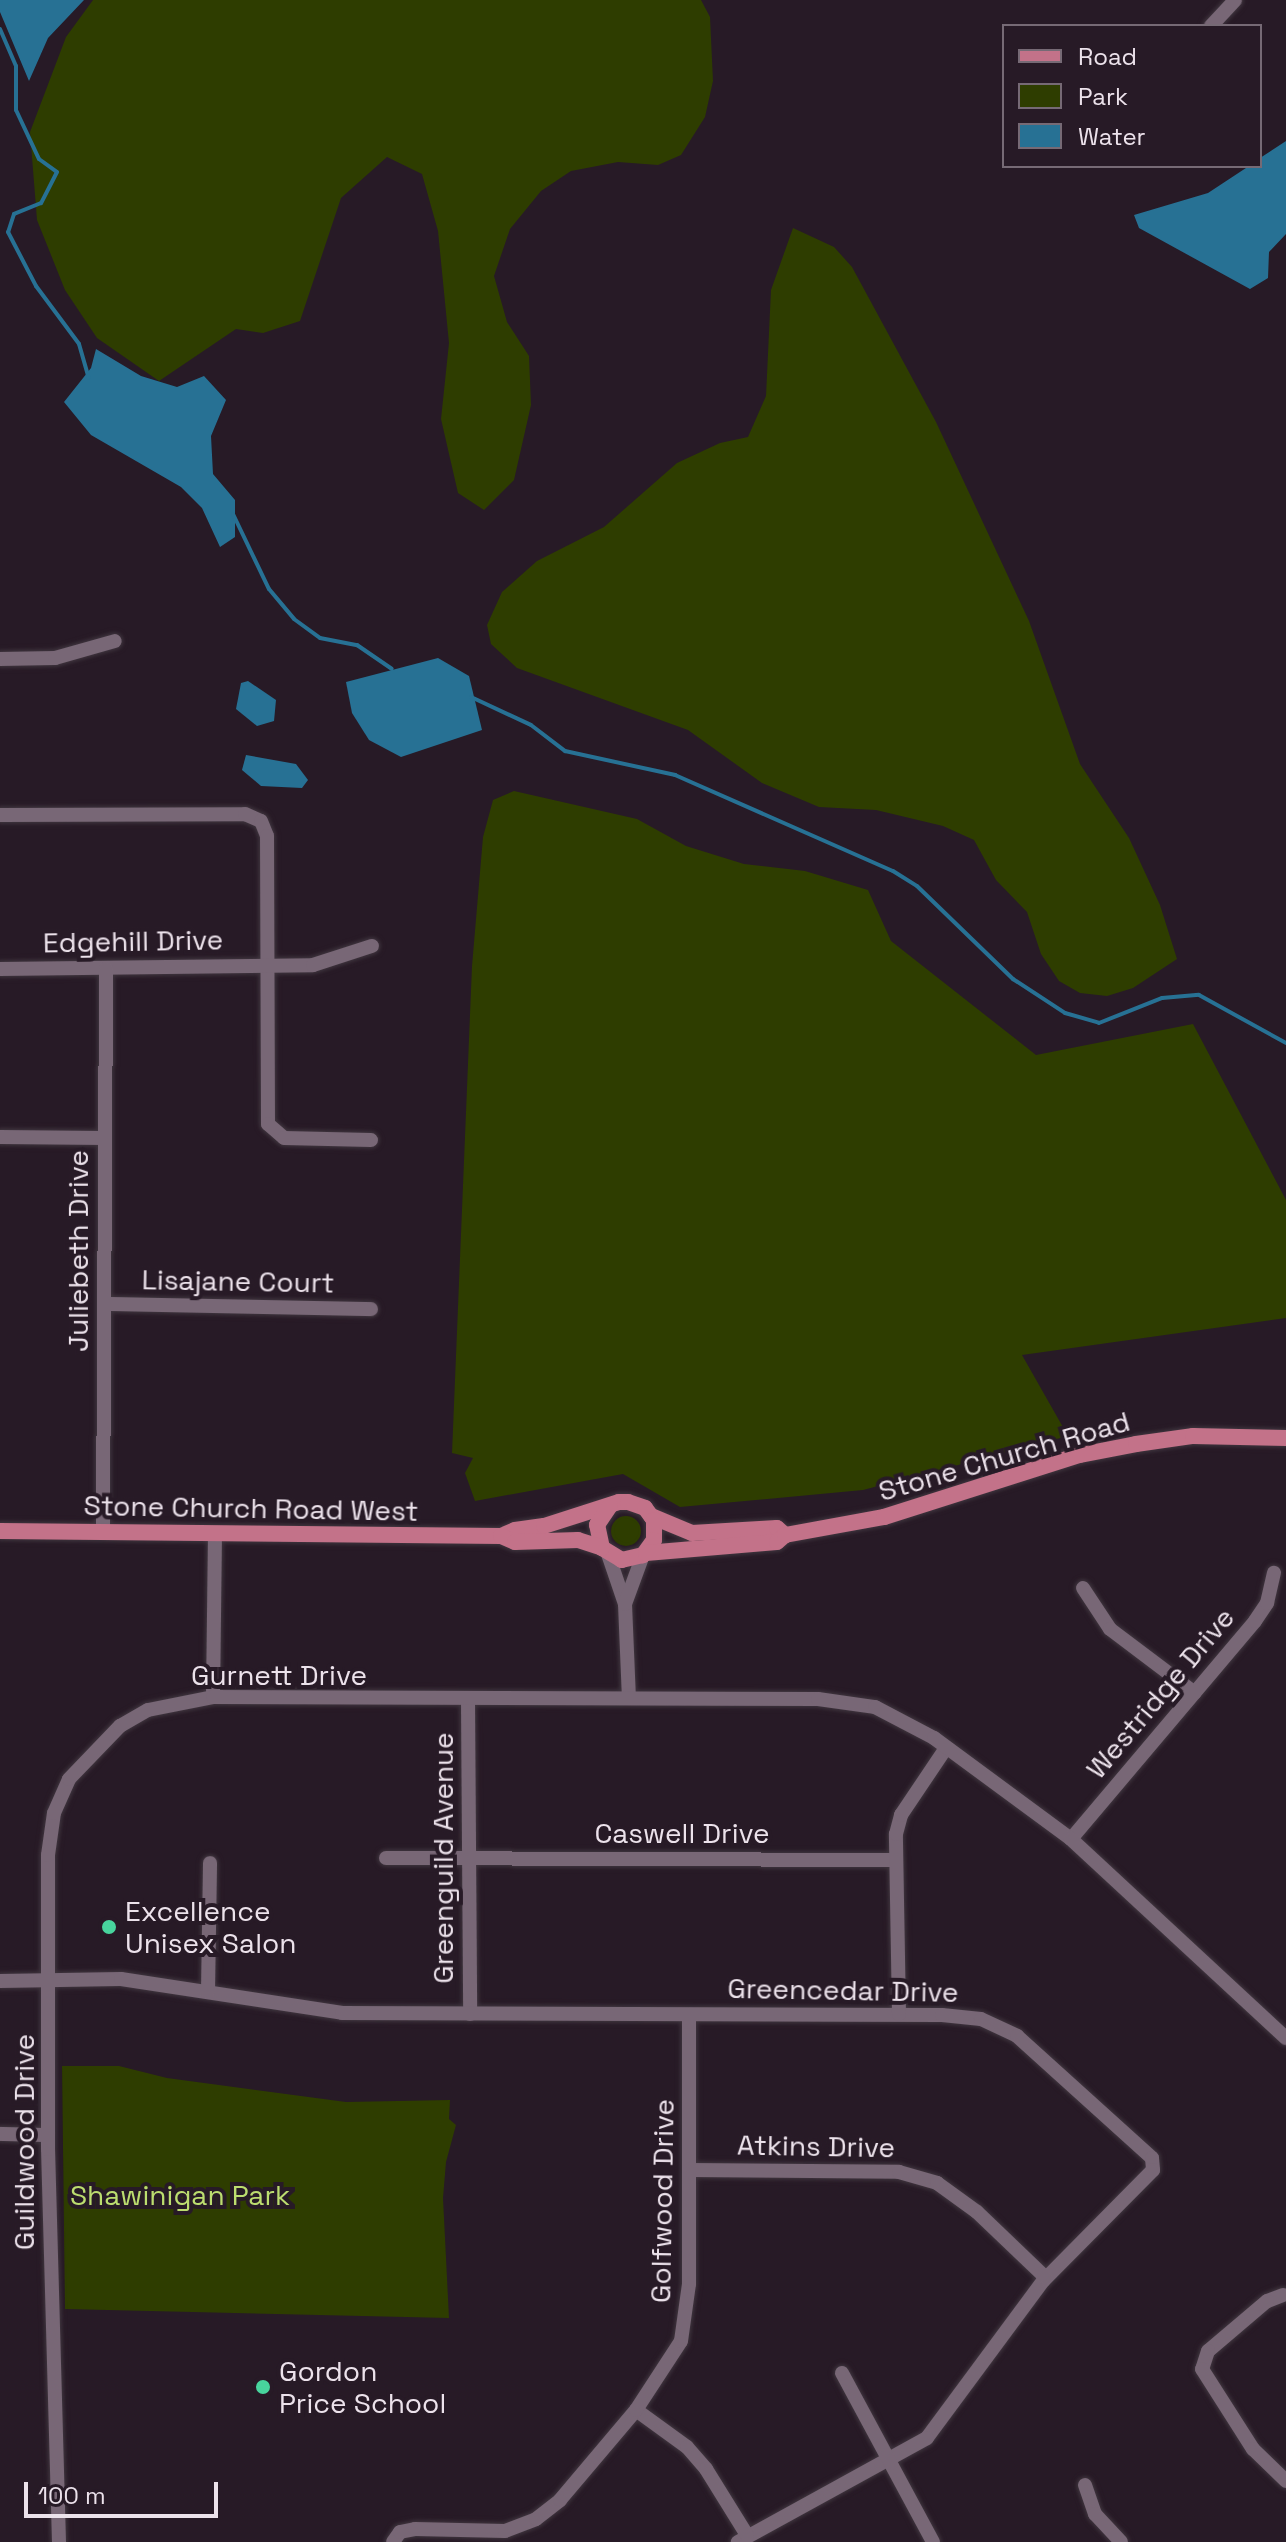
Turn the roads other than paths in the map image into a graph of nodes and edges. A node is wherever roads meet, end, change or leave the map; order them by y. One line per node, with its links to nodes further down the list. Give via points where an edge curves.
1 (1235, 0): 2 (street)
2 (1213, 24)
3 (115, 641): 4 (street, via 55,658)
4 (0, 659)
5 (0, 815): 7 (street, via 245,814 261,821 267,836)
6 (372, 946): 7 (street, Edgehill Drive, via 329,963)
7 (267, 965): 9 (street, Edgehill Drive); 12 (street, via 269,1127 284,1138)
8 (0, 969): 9 (street, Edgehill Drive)
9 (106, 969): 11 (street, Juliebeth Drive)
10 (0, 1137): 11 (street)
11 (105, 1138): 13 (street, Juliebeth Drive)
12 (371, 1140)
13 (105, 1304): 14 (street, Lisajane Court); 19 (street, Juliebeth Drive)
14 (371, 1309)
15 (1286, 1438): 21 (main road, Stone Church Road, via 1193,1436 1136,1444 1080,1455 884,1517)
16 (610, 1506): 17 (main road, via 633,1502); 22 (main road); 23 (main road, via 597,1525)
17 (651, 1516): 21 (main road, Stone Church Road, via 692,1533 777,1528); 24 (main road, via 655,1535)
18 (0, 1531): 19 (main road, Stone Church Road West)
19 (103, 1532): 20 (main road, Stone Church Road West)
20 (215, 1535): 22 (main road, Stone Church Road West); 29 (street)
21 (785, 1535): 24 (main road, Stone Church Road, via 777,1542)
22 (501, 1536): 23 (main road, via 515,1542 578,1540)
23 (605, 1551): 24 (main road, via 622,1560); 27 (street)
24 (644, 1554): 27 (street)
25 (1274, 1573): 28 (street, Westridge Drive, via 1267,1603)
26 (1083, 1588): 28 (street, via 1110,1629)
27 (625, 1604): 30 (street)
28 (1195, 1693): 33 (street, Westridge Drive)
29 (213, 1697): 31 (street, Gurnett Drive); 39 (street, Gurnett Drive, via 180,1700 120,1726 69,1779 54,1813 48,1855)
30 (629, 1698): 31 (street, Gurnett Drive); 32 (street, Gurnett Drive, via 818,1699 863,1705 902,1719)
31 (468, 1701): 35 (street, Greenguild Avenue)
32 (946, 1748): 33 (street, Gurnett Drive); 36 (street, via 901,1815)
33 (1071, 1839): 44 (street, Gurnett Drive)
34 (386, 1858): 35 (street, Caswell Drive)
35 (469, 1859): 36 (street, Caswell Drive); 41 (street, Greenguild Avenue)
36 (895, 1860): 42 (street)
37 (210, 1863): 40 (street)
38 (0, 1981): 39 (street, Greencedar Drive)
39 (50, 1982): 40 (street, Greencedar Drive, via 121,1979); 46 (street, Guildwood Drive)
40 (208, 1992): 41 (street, Greencedar Drive, via 342,2013)
41 (470, 2014): 43 (street, Greencedar Drive)
42 (899, 2014): 43 (street, Greencedar Drive); 48 (street, Greencedar Drive, via 981,2019 1017,2036 1152,2158 1153,2170)
43 (689, 2015): 47 (street, Golfwood Drive)
44 (1286, 2038)
45 (0, 2134): 46 (street)
46 (48, 2135): 56 (street, Guildwood Drive)
47 (690, 2170): 48 (street, Atkins Drive, via 899,2172 937,2183 977,2212); 51 (street, Golfwood Drive, via 687,2314 681,2341)
48 (1046, 2278): 52 (street, Greencedar Drive, via 927,2438)
49 (1283, 2295): 53 (street, via 1267,2301 1208,2351 1202,2369 1253,2449)
50 (842, 2373): 52 (street)
51 (636, 2410): 55 (street, via 697,2458 720,2484); 57 (street, Golfwood Drive, via 560,2500 536,2519 505,2531 415,2529 400,2532)
52 (888, 2461): 55 (street, Greencedar Drive); 58 (street)
53 (1286, 2481)
54 (1085, 2485): 59 (street, via 1095,2514)
55 (743, 2538)
56 (59, 2542)
57 (393, 2542)
58 (933, 2542)
59 (1121, 2542)

